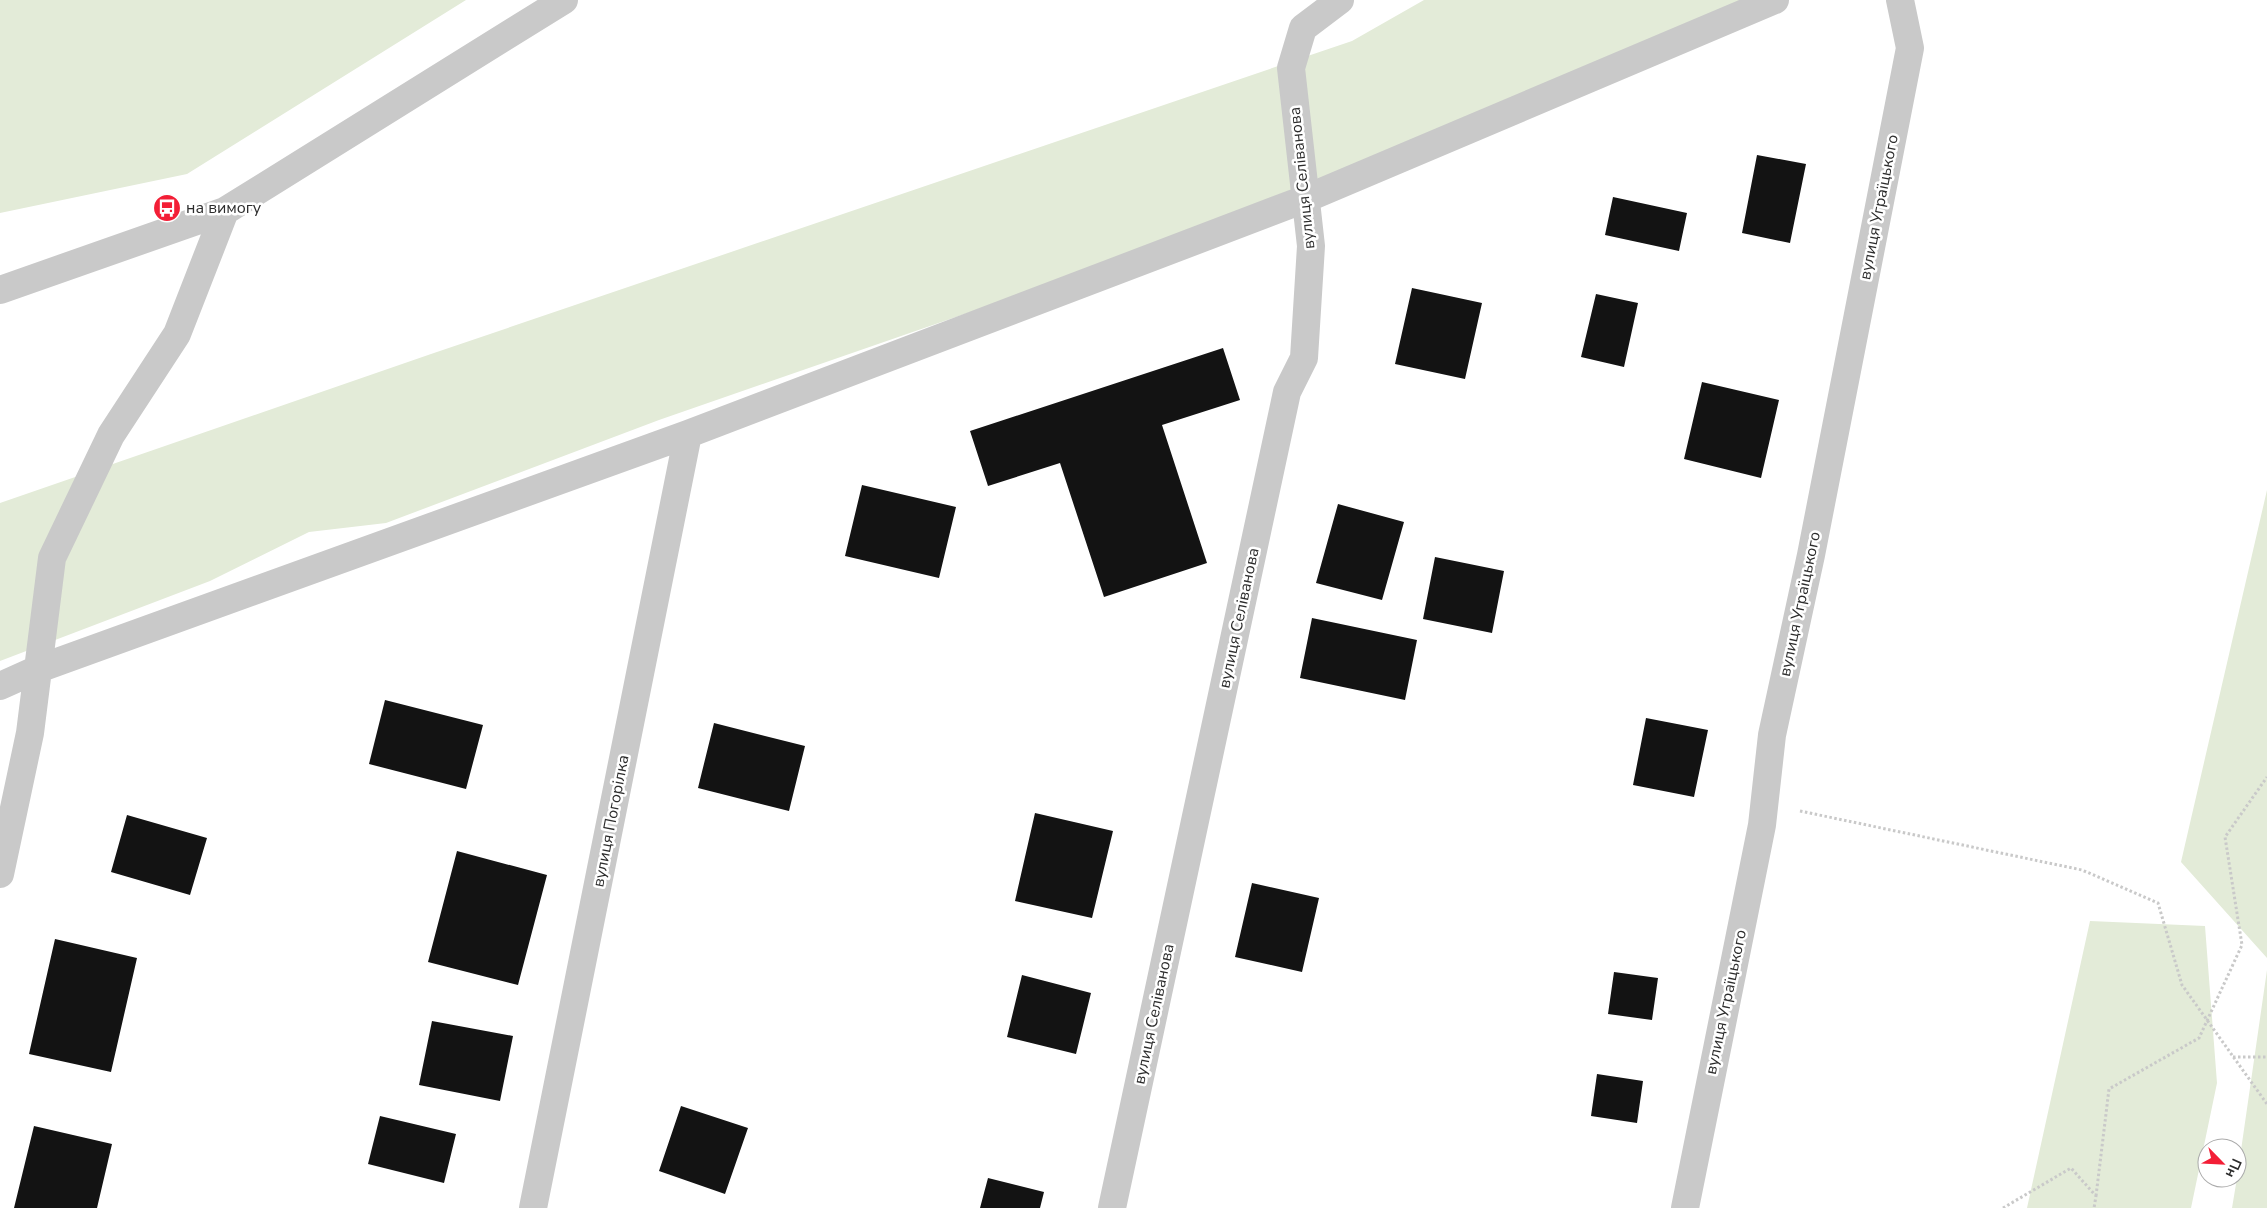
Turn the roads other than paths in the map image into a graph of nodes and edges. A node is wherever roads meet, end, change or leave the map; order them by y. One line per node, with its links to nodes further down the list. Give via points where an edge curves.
1 (564, 0): 6 (street)
2 (1340, 0): 5 (street, вулиця Селіванова, via 1303,28 1291,68)
3 (1775, 0): 5 (street)
4 (1900, 0): 14 (street, вулиця Уграїцького, via 1910,48 1813,545 1772,735 1762,824)
5 (1305, 199): 8 (street); 13 (street, вулиця Селіванова, via 1311,246 1304,358 1287,392)
6 (226, 211): 7 (street); 9 (street, via 177,334 111,436 52,558)
7 (0, 290)
8 (688, 434): 9 (street); 12 (street, вулиця Погорілка)
9 (38, 669): 10 (street); 11 (street, via 30,733)
10 (0, 686)
11 (0, 874)
12 (533, 1208)
13 (1112, 1208)
14 (1686, 1208)

